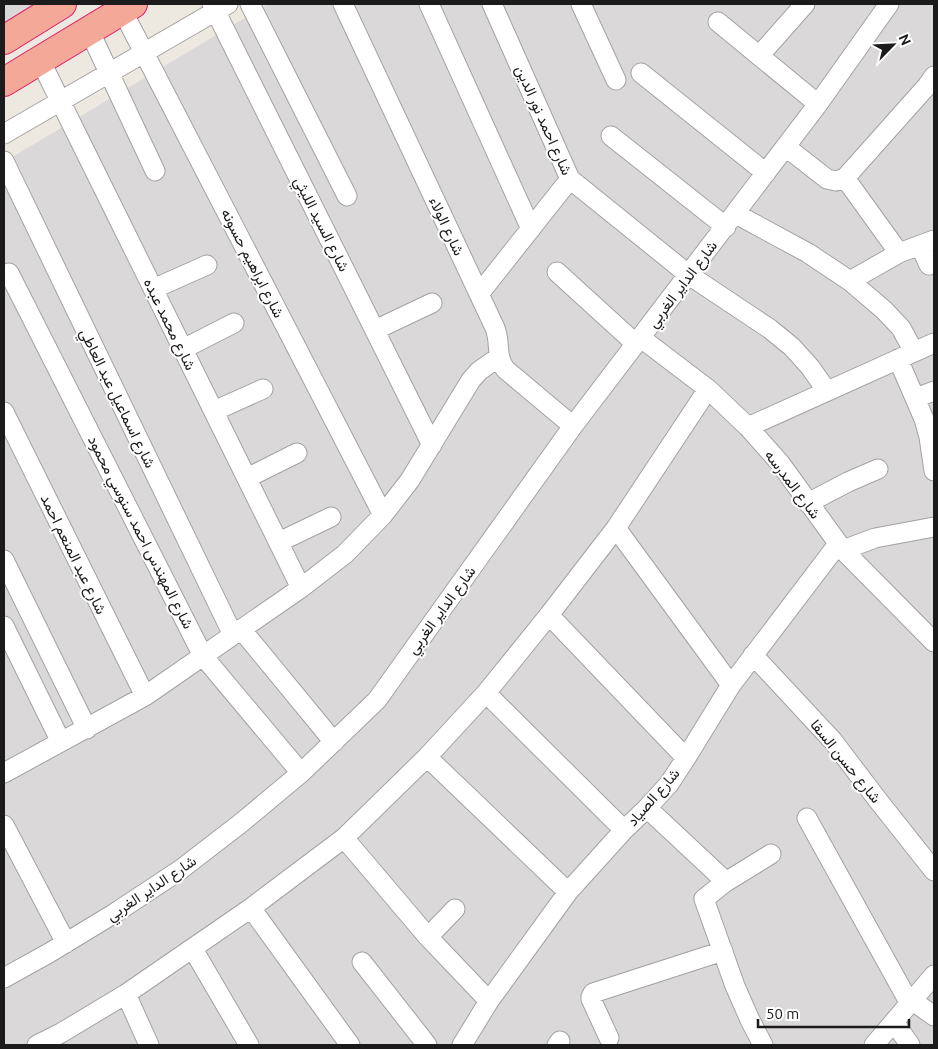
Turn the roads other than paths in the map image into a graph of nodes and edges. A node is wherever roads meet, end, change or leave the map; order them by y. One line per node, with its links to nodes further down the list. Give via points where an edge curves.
1 (250, 4): 32 (street)
2 (343, 4): 44 (street, شارع الولاء)
3 (430, 4): 34 (street)
4 (492, 4): 31 (street, شارع احمد نور الدين)
5 (581, 4): 19 (street)
6 (806, 4): 15 (street)
7 (889, 4): 23 (street, شارع الداير الغربي)
8 (218, 6): 14 (street); 47 (street, شارع السيد الليثي)
9 (128, 7): 12 (highway); 14 (street, شارع ابراهيم حسونه)
10 (46, 8): 13 (highway)
11 (718, 22): 15 (street)
12 (89, 30): 16 (highway); 17 (street)
13 (4, 40)
14 (144, 53): 17 (street); 68 (street, شارع ابراهيم حسونه)
15 (759, 56): 23 (street)
16 (40, 60): 20 (highway); 22 (street, شارع محمد عبده)
17 (109, 73): 22 (street); 28 (street)
18 (641, 73): 29 (street)
19 (616, 80)
20 (4, 82)
21 (932, 85): 30 (street)
22 (60, 101): 24 (street); 43 (street, شارع محمد عبده)
23 (818, 104): 26 (street, شارع الداير الغربي)
24 (4, 134)
25 (611, 136): 33 (street)
26 (786, 147): 29 (street, شارع الداير الغربي); 30 (street, via 827,179 836,181)
27 (4, 161): 78 (street, شارع اسماعيل عبد العاطي)
28 (155, 171)
29 (766, 172): 33 (street, شارع الداير الغربي)
30 (844, 178): 36 (street)
31 (570, 179): 34 (street); 41 (street, شارع احمد نور الدين)
32 (347, 196)
33 (731, 220): 41 (street, شارع الداير الغربي); 42 (street, via 808,253)
34 (531, 229): 44 (street)
35 (927, 243): 36 (street); 37 (street)
36 (899, 253): 42 (street)
37 (929, 264)
38 (207, 265): 43 (street)
39 (556, 272): 48 (street, شارع المدرسه)
40 (9, 273): 81 (street, شارع المهندس احمد سنوسي محمود)
41 (689, 275): 48 (street, شارع الداير الغربي); 55 (street, شارع احمد نور الدين, via 792,346)
42 (850, 281): 51 (street, via 901,328)
43 (153, 290): 50 (street, شارع محمد عبده)
44 (479, 294): 52 (street, شارع الولاء, via 498,336)
45 (432, 303): 47 (street)
46 (234, 323): 50 (street)
47 (375, 330): 62 (street, شارع السيد الليثي)
48 (638, 341): 54 (street, شارع المدرسه); 60 (street, شارع الداير الغربي)
49 (934, 343): 51 (street)
50 (183, 348): 59 (street, شارع محمد عبده)
51 (906, 355): 55 (street); 57 (street)
52 (499, 357): 60 (street, via 505,369); 62 (street, via 479,370 471,380)
53 (263, 389): 59 (street)
54 (708, 389): 61 (street, شارع المدرسه); 70 (street)
55 (826, 391): 61 (street)
56 (934, 391): 57 (street)
57 (916, 398): 65 (street, via 929,437)
58 (4, 412): 84 (street, شارع عبد المنعم احمد)
59 (214, 412): 66 (street, شارع محمد عبده)
60 (573, 426): 87 (street, شارع الداير الغربي, via 377,700)
61 (748, 427): 67 (street, شارع المدرسه)
62 (432, 445): 68 (street)
63 (297, 453): 66 (street)
64 (878, 469): 67 (street)
65 (934, 471)
66 (247, 478): 72 (street, شارع محمد عبده)
67 (808, 503): 73 (street, شارع المدرسه)
68 (383, 515): 75 (street, via 345,554)
69 (331, 517): 72 (street)
70 (616, 528): 76 (street); 82 (street)
71 (934, 528): 73 (street)
72 (279, 542): 75 (street, شارع محمد عبده)
73 (841, 547): 79 (street, شارع المدرسه); 80 (street, شارع الصياد)
74 (4, 560): 85 (street)
75 (301, 588): 78 (street)
76 (549, 615): 83 (street); 89 (street)
77 (4, 626): 86 (street)
78 (237, 632): 81 (street); 87 (street, شارع اسماعيل عبد العاطي)
79 (934, 642)
80 (753, 654): 82 (street, شارع الصياد); 98 (street, شارع حسن السقا, via 833,741)
81 (203, 656): 84 (street); 91 (street, شارع المهندس احمد سنوسي محمود)
82 (731, 685): 89 (street, شارع الصياد)
83 (486, 692): 88 (street); 95 (street)
84 (145, 696): 85 (street)
85 (87, 729): 86 (street)
86 (61, 742): 90 (street)
87 (334, 742): 91 (street, شارع الداير الغربي)
88 (428, 757): 96 (street); 100 (street)
89 (686, 758): 92 (street, شارع الصياد)
90 (4, 773)
91 (301, 773): 104 (street, شارع الداير الغربي, via 180,870)
92 (647, 808): 95 (street, شارع الصياد); 99 (street)
93 (807, 818): 112 (street)
94 (4, 825): 104 (street)
95 (624, 830): 100 (street, شارع الصياد)
96 (344, 838): 101 (street); 103 (street)
97 (771, 854): 99 (street)
98 (934, 871)
99 (724, 883): 106 (street, via 704,899)
100 (568, 892): 111 (street, شارع الصياد)
101 (251, 908): 105 (street); 120 (street)
102 (455, 909): 103 (street)
103 (428, 937): 111 (street)
104 (66, 943): 109 (street, شارع الداير الغربي)
105 (192, 949): 110 (street); 119 (street)
106 (723, 951): 115 (street, via 593,993 591,998); 123 (street, via 735,986)
107 (362, 962): 121 (street)
108 (934, 975): 112 (street)
109 (4, 978)
110 (126, 994): 116 (street); 118 (street)
111 (489, 1001): 122 (street, شارع الصياد)
112 (911, 1002): 113 (street); 114 (street)
113 (934, 1016)
114 (894, 1022): 124 (street); 125 (street)
115 (609, 1038)
116 (64, 1039): 117 (street)
117 (38, 1045)
118 (149, 1045)
119 (249, 1045)
120 (350, 1045)
121 (426, 1045)
122 (462, 1045)
123 (763, 1045)
124 (874, 1045)
125 (910, 1045)

